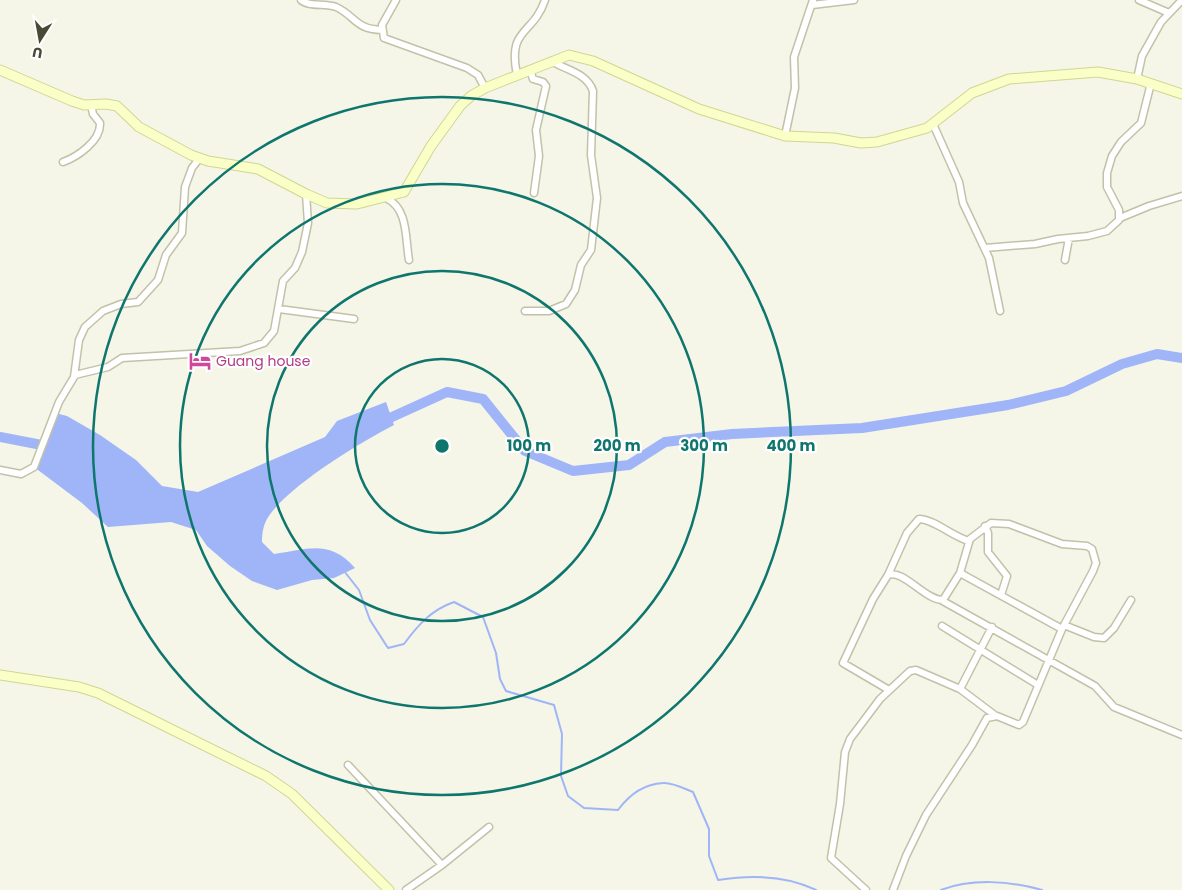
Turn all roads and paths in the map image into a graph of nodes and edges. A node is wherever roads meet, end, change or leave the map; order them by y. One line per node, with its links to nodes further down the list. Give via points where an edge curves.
1 (301, 0): 9 (street, via 334,7 357,25)
2 (396, 0): 9 (street)
3 (545, 0): 13 (street, via 534,21 517,40 514,55)
4 (854, 0): 7 (street)
5 (1139, 0): 8 (street)
6 (1182, 0): 8 (street)
7 (812, 3): 20 (street, via 794,57 795,88)
8 (1169, 13): 14 (street, via 1142,56)
9 (382, 30): 16 (street, via 384,38 389,41 472,71)
10 (552, 61): 12 (street); 20 (street, via 569,56 583,57 700,109); 33 (street, via 578,74 593,91 591,155 597,184 595,219 591,250 581,265 572,297 559,309)
11 (0, 70): 18 (street, via 72,102)
12 (530, 70): 13 (street); 23 (street, via 533,79 544,82 546,86 537,122 539,156)
13 (517, 75): 16 (street)
14 (1137, 79): 15 (street); 19 (street, via 1088,72 1001,81 972,93)
15 (1151, 83): 17 (street); 27 (street, via 1141,123 1121,142 1107,173 1108,186)
16 (485, 88): 26 (street, via 460,106 431,146 408,188)
17 (1182, 94)
18 (91, 105): 21 (street, via 116,106 148,132); 22 (street, via 100,123 99,132 78,153)
19 (933, 124): 20 (street, via 920,131 868,143); 29 (street, via 959,182 963,203)
20 (785, 136)
21 (198, 159): 24 (street, via 258,170); 36 (street, via 185,187 182,233 166,255 158,280 138,302 103,311 84,327 79,340)
22 (62, 162)
23 (534, 193)
24 (306, 194): 26 (street, via 327,203 346,205); 32 (street, via 306,236 299,260 283,281)
25 (1182, 196): 27 (street)
26 (386, 198): 30 (street, via 396,204 402,214)
27 (1120, 218): 28 (street, via 1101,233)
28 (1069, 238): 29 (street); 31 (street)
29 (985, 248): 34 (street, via 994,274)
30 (409, 260)
31 (1065, 260)
32 (279, 309): 35 (street); 36 (street, via 270,337 248,350 122,358 100,370)
33 (525, 311)
34 (1000, 311)
35 (354, 319)
36 (75, 375): 37 (street, via 61,396 34,467 22,474)
37 (0, 470)
38 (985, 526): 39 (street); 42 (street, via 988,552 1007,576); 47 (street, via 1002,522 1062,544 1092,549 1096,563)
39 (969, 541): 40 (street); 41 (street, via 919,519 907,533)
40 (960, 574): 42 (street); 43 (street)
41 (888, 575): 43 (street, via 897,575); 53 (street, via 843,663)
42 (1001, 595): 47 (street)
43 (941, 600): 46 (street)
44 (1130, 600): 47 (street, via 1114,628 1104,638)
45 (942, 626): 48 (street)
46 (992, 627): 48 (street); 49 (street)
47 (1063, 627): 49 (street)
48 (980, 652): 51 (street); 52 (street)
49 (1049, 659): 51 (street); 55 (street, via 1095,686 1114,707)
50 (0, 675): 59 (street, via 98,693 256,770 292,794)
51 (1038, 685): 54 (street, via 1021,724 1015,725)
52 (960, 689): 53 (street, via 916,670 910,671); 54 (street)
53 (889, 690): 61 (street, via 850,739 845,752 831,854 834,863)
54 (997, 716): 62 (street, via 990,716 983,723 929,810)
55 (1182, 735)
56 (348, 765): 58 (street)
57 (489, 827): 58 (street)
58 (442, 865): 60 (street)
59 (389, 890)
60 (406, 890)
61 (866, 890)
62 (893, 890)

